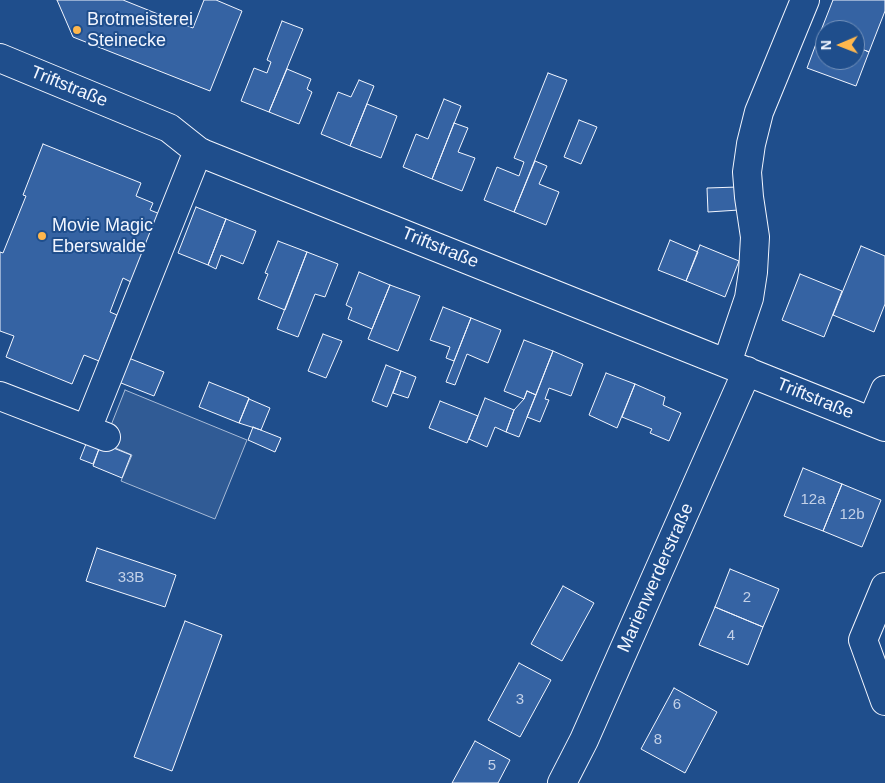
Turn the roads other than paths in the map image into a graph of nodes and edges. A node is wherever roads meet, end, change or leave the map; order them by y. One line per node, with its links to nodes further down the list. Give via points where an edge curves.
1 (805, 0): 4 (street, Marienwerderstraße, via 759,112 751,144 747,172 755,237 753,272)
2 (0, 58): 3 (street, Triftstraße, via 169,128)
3 (198, 151): 4 (street, Triftstraße); 6 (street, via 96,433)
4 (737, 367): 7 (street, Triftstraße); 10 (street, Marienwerderstraße, via 584,740)
5 (885, 390): 7 (street)
6 (0, 396)
7 (879, 424)
8 (885, 587): 9 (street, via 863,640)
9 (885, 701)
10 (562, 783)

